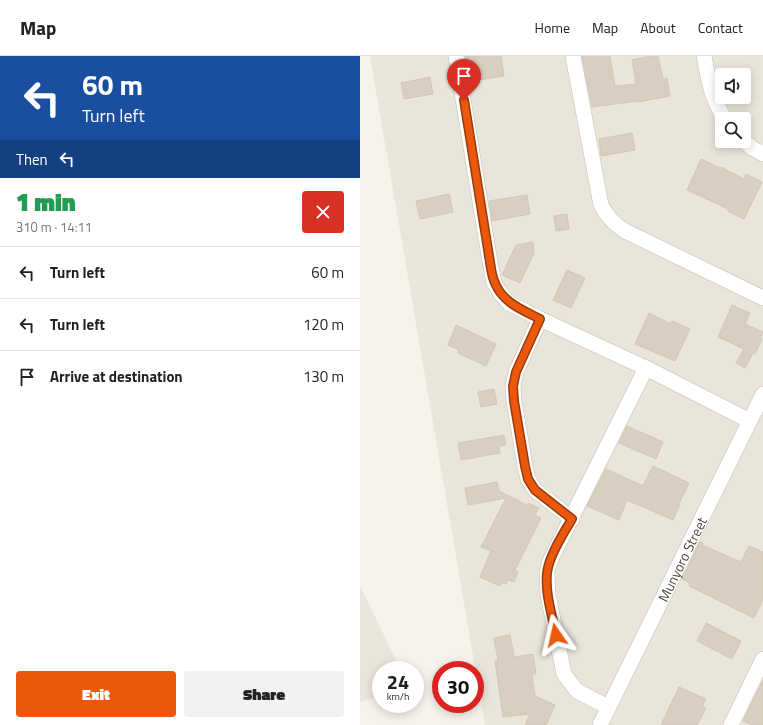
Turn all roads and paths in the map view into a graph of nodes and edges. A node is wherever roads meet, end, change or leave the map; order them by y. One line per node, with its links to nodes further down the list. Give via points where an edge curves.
1 (456, 56): 8 (street, via 494,283 509,303)
2 (573, 56): 7 (street, via 600,205 606,215 625,231)
3 (704, 56): 4 (street, via 711,90)
4 (721, 112)
5 (751, 147): 6 (street)
6 (763, 154)
7 (763, 298)
8 (540, 319): 9 (street); 12 (street, via 516,372 513,386 514,401 528,479 535,490)
9 (646, 368): 11 (street); 12 (street)
10 (763, 394): 11 (street, Munyoro Street)
11 (750, 421): 14 (street, Munyoro Street)
12 (572, 519): 14 (street, via 550,561 547,572 548,595 564,674 577,691)
13 (763, 659): 16 (street)
14 (608, 707): 15 (street, Munyoro Street)
15 (600, 725)
16 (731, 725)

